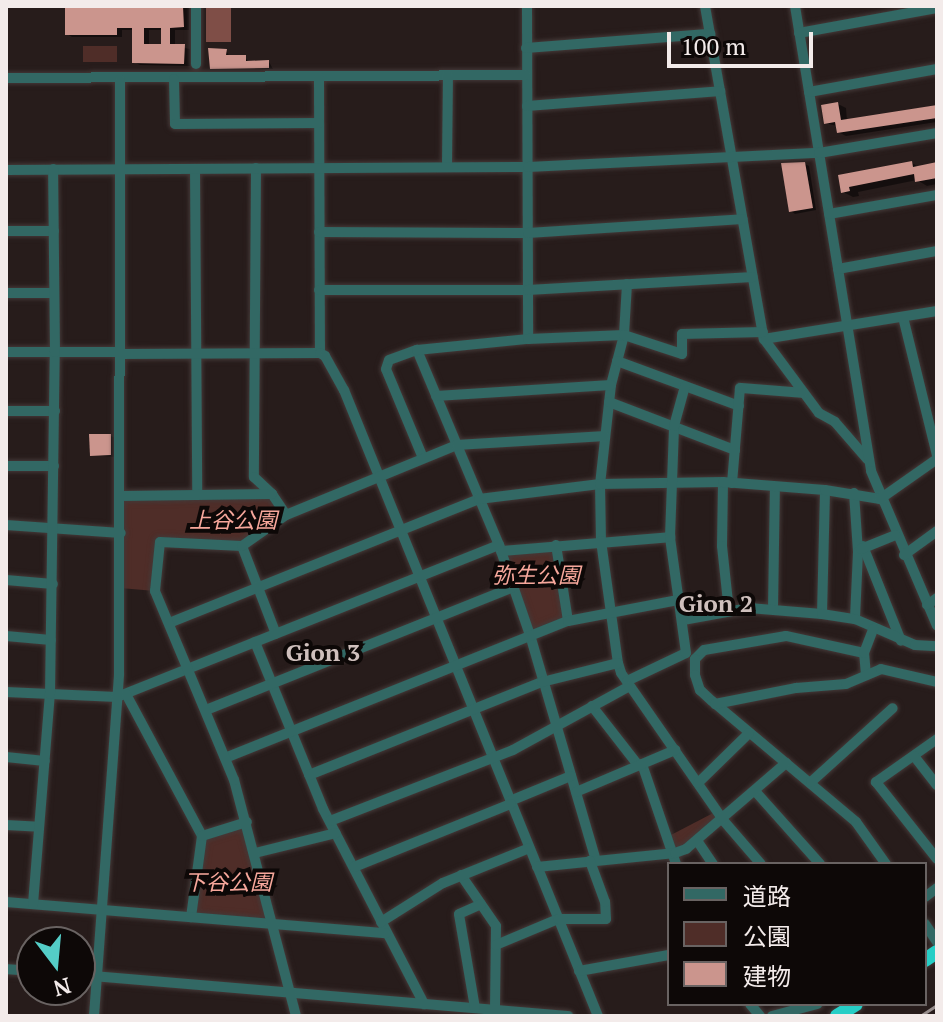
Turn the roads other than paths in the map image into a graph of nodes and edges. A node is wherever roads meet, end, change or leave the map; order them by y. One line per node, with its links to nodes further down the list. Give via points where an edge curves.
1 (196, 6): 9 (street)
2 (527, 6): 8 (street)
3 (705, 6): 7 (street)
4 (795, 6): 6 (street)
5 (937, 8): 6 (street)
6 (799, 33): 18 (street)
7 (710, 34): 8 (street); 17 (street)
8 (526, 48): 11 (street)
9 (196, 64)
10 (937, 69): 18 (street)
11 (526, 75): 12 (street); 19 (street)
12 (448, 76): 14 (street); 24 (street)
13 (6, 78): 16 (street)
14 (319, 78): 15 (street); 20 (street)
15 (174, 79): 16 (street); 20 (street, via 175,124)
16 (120, 80): 29 (street)
17 (720, 91): 19 (street); 23 (street)
18 (809, 92): 22 (street)
19 (527, 106): 25 (street)
20 (319, 123): 27 (street)
21 (937, 133): 22 (street)
22 (819, 153): 23 (street); 33 (street)
23 (732, 157): 25 (street); 34 (street)
24 (447, 167): 25 (street); 27 (street)
25 (528, 167): 38 (street)
26 (256, 168): 27 (street); 30 (street); 59 (street)
27 (319, 168): 37 (street)
28 (53, 169): 29 (street); 31 (street); 36 (street)
29 (120, 169): 30 (street); 56 (street)
30 (195, 169): 58 (street)
31 (6, 170)
32 (937, 195): 33 (street)
33 (829, 214): 40 (street)
34 (743, 219): 38 (street); 41 (street)
35 (6, 231): 36 (street)
36 (54, 231): 46 (street)
37 (319, 232): 38 (street); 43 (street)
38 (528, 233): 44 (street)
39 (937, 251): 40 (street)
40 (838, 269): 49 (street)
41 (753, 277): 42 (street); 51 (street)
42 (627, 284): 44 (street); 50 (street)
43 (319, 290): 44 (street); 57 (street)
44 (528, 290): 52 (street)
45 (6, 293): 46 (street)
46 (54, 293): 55 (street)
47 (937, 311): 48 (street)
48 (903, 317): 49 (street); 73 (street)
49 (847, 326): 51 (street); 75 (street)
50 (624, 335): 51 (street, via 682,354 682,334); 52 (street); 60 (street)
51 (764, 336): 63 (street)
52 (528, 339): 53 (street)
53 (417, 350): 64 (street); 74 (street, via 389,360 386,369)
54 (6, 352): 55 (street)
55 (55, 352): 56 (street); 68 (street)
56 (120, 353): 58 (street); 89 (street)
57 (320, 353): 59 (street); 79 (street, via 344,390)
58 (196, 355): 59 (street); 88 (street)
59 (256, 355): 78 (street)
60 (617, 361): 61 (street); 62 (street)
61 (611, 385): 64 (street); 65 (street)
62 (685, 386): 66 (street); 69 (street)
63 (803, 393): 66 (street, via 740,388); 75 (street)
64 (436, 396): 71 (street)
65 (609, 402): 69 (street); 70 (street)
66 (739, 406): 72 (street)
67 (6, 411): 68 (street)
68 (55, 411): 77 (street)
69 (674, 426): 72 (street); 80 (street)
70 (605, 436): 71 (street); 82 (street)
71 (457, 445): 74 (street); 90 (street)
72 (735, 450): 81 (street)
73 (937, 457): 91 (street)
74 (423, 458): 79 (street)
75 (869, 462): 91 (street)
76 (6, 466): 77 (street)
77 (54, 466): 94 (street)
78 (254, 477): 86 (street); 87 (street)
79 (378, 477): 92 (street); 95 (street)
80 (670, 483): 81 (street); 82 (street); 99 (street)
81 (727, 483): 83 (street); 116 (street, via 722,546)
82 (600, 484): 90 (street); 100 (street)
83 (775, 487): 84 (street); 114 (street)
84 (825, 490): 85 (street); 117 (street)
85 (854, 493): 91 (street); 104 (street)
86 (254, 494): 87 (street); 88 (street)
87 (272, 494): 92 (street)
88 (197, 495): 89 (street)
89 (121, 496): 97 (street)
90 (479, 499): 95 (street); 103 (street)
91 (880, 499): 98 (street)
92 (286, 515): 102 (street)
93 (6, 525): 94 (street)
94 (54, 529): 97 (street); 108 (street)
95 (400, 530): 106 (street); 109 (street)
96 (937, 531): 105 (street)
97 (121, 533): 143 (street)
98 (895, 535): 104 (street); 105 (street)
99 (670, 537): 100 (street); 112 (street)
100 (601, 541): 101 (street); 115 (street)
101 (556, 545): 103 (street); 121 (street)
102 (242, 546): 109 (street); 122 (street, via 160,542 155,591)
103 (500, 548): 106 (street); 110 (street)
104 (861, 549): 119 (street); 129 (street)
105 (904, 555): 113 (street)
106 (419, 577): 118 (street); 125 (street)
107 (6, 580): 108 (street)
108 (53, 584): 128 (street)
109 (258, 587): 122 (street); 125 (street)
110 (513, 587): 118 (street); 126 (street)
111 (937, 598): 113 (street)
112 (678, 600): 115 (street); 120 (street)
113 (927, 605): 123 (street)
114 (773, 609): 116 (street); 117 (street)
115 (611, 611): 121 (street); 133 (street)
116 (729, 611): 120 (street)
117 (822, 614): 119 (street)
118 (436, 618): 134 (street); 139 (street)
119 (855, 619): 124 (street)
120 (683, 620): 140 (street, via 686,653)
121 (568, 621): 126 (street)
122 (169, 623): 135 (street)
123 (937, 626)
124 (873, 629): 129 (street); 132 (street)
125 (276, 634): 130 (street)
126 (530, 635): 134 (street); 137 (street)
127 (6, 636): 128 (street)
128 (51, 640): 142 (street)
129 (901, 641): 131 (street)
130 (255, 642): 135 (street); 139 (street)
131 (937, 646)
132 (864, 653): 136 (street); 144 (street, via 786,636 704,650 695,659 695,675 700,690)
133 (618, 663): 137 (street); 140 (street)
134 (454, 664): 148 (street); 150 (street)
135 (189, 669): 143 (street); 147 (street)
136 (866, 675): 138 (street, via 895,670); 144 (street, via 838,685)
137 (542, 682): 148 (street); 149 (street)
138 (937, 682)
139 (272, 684): 147 (street); 150 (street)
140 (629, 684): 145 (street); 153 (street)
141 (6, 692): 142 (street)
142 (50, 694): 143 (street); 158 (street)
143 (122, 696): 175 (street); 192 (street)
144 (715, 704): 151 (street)
145 (592, 706): 149 (street); 160 (street)
146 (893, 708): 163 (street)
147 (206, 710): 157 (street)
148 (473, 710): 156 (street); 161 (street)
149 (556, 727): 156 (street); 162 (street)
150 (291, 731): 157 (street); 161 (street)
151 (749, 733): 159 (street); 164 (street)
152 (937, 739): 154 (street)
153 (675, 750): 160 (street); 164 (street)
154 (914, 756): 165 (street); 180 (street, via 876,782)
155 (6, 757): 158 (street)
156 (492, 757): 168 (street); 170 (street)
157 (225, 758): 171 (street)
158 (45, 761): 173 (street)
159 (786, 763): 163 (street); 166 (street)
160 (640, 765): 167 (street); 179 (street)
161 (309, 775): 170 (street)
162 (571, 776): 167 (street); 168 (street)
163 (811, 782): 185 (street, via 856,822)
164 (698, 783): 169 (street)
165 (937, 785)
166 (755, 791): 169 (street); 184 (street)
167 (576, 792): 181 (street)
168 (510, 802): 177 (street); 186 (street)
169 (723, 820): 176 (street); 183 (street)
170 (330, 821): 174 (street)
171 (247, 822): 175 (street); 178 (street)
172 (6, 825): 173 (street)
173 (39, 827): 190 (street)
174 (336, 833): 178 (street); 186 (street)
175 (202, 836): 193 (street)
176 (698, 842): 179 (street); 182 (street)
177 (529, 848): 187 (street); 188 (street)
178 (255, 853): 195 (street)
179 (676, 858): 181 (street)
180 (937, 859)
181 (593, 860): 187 (street); 194 (street, via 606,919)
182 (712, 862)
183 (759, 862)
184 (818, 862)
185 (885, 862)
186 (354, 867): 196 (street)
187 (537, 867): 194 (street)
188 (461, 875): 191 (street); 196 (street, via 433,888)
189 (6, 902): 190 (street)
190 (33, 904): 192 (street)
191 (481, 904): 197 (street, via 496,926); 204 (street, via 459,914)
192 (101, 910): 193 (street); 200 (street)
193 (191, 917): 195 (street)
194 (558, 919): 197 (street); 199 (street)
195 (272, 924): 196 (street); 201 (street)
196 (384, 927): 202 (street)
197 (496, 945): 205 (street)
198 (667, 955): 199 (street)
199 (579, 971): 209 (street)
200 (96, 976): 201 (street)
201 (290, 992): 202 (street); 206 (street)
202 (422, 1003): 204 (street); 207 (street)
203 (809, 1006): 210 (street)
204 (475, 1008): 205 (street)
205 (499, 1012): 208 (street)
206 (296, 1016)
207 (419, 1016)
208 (568, 1016)
209 (598, 1016)
210 (772, 1016)

